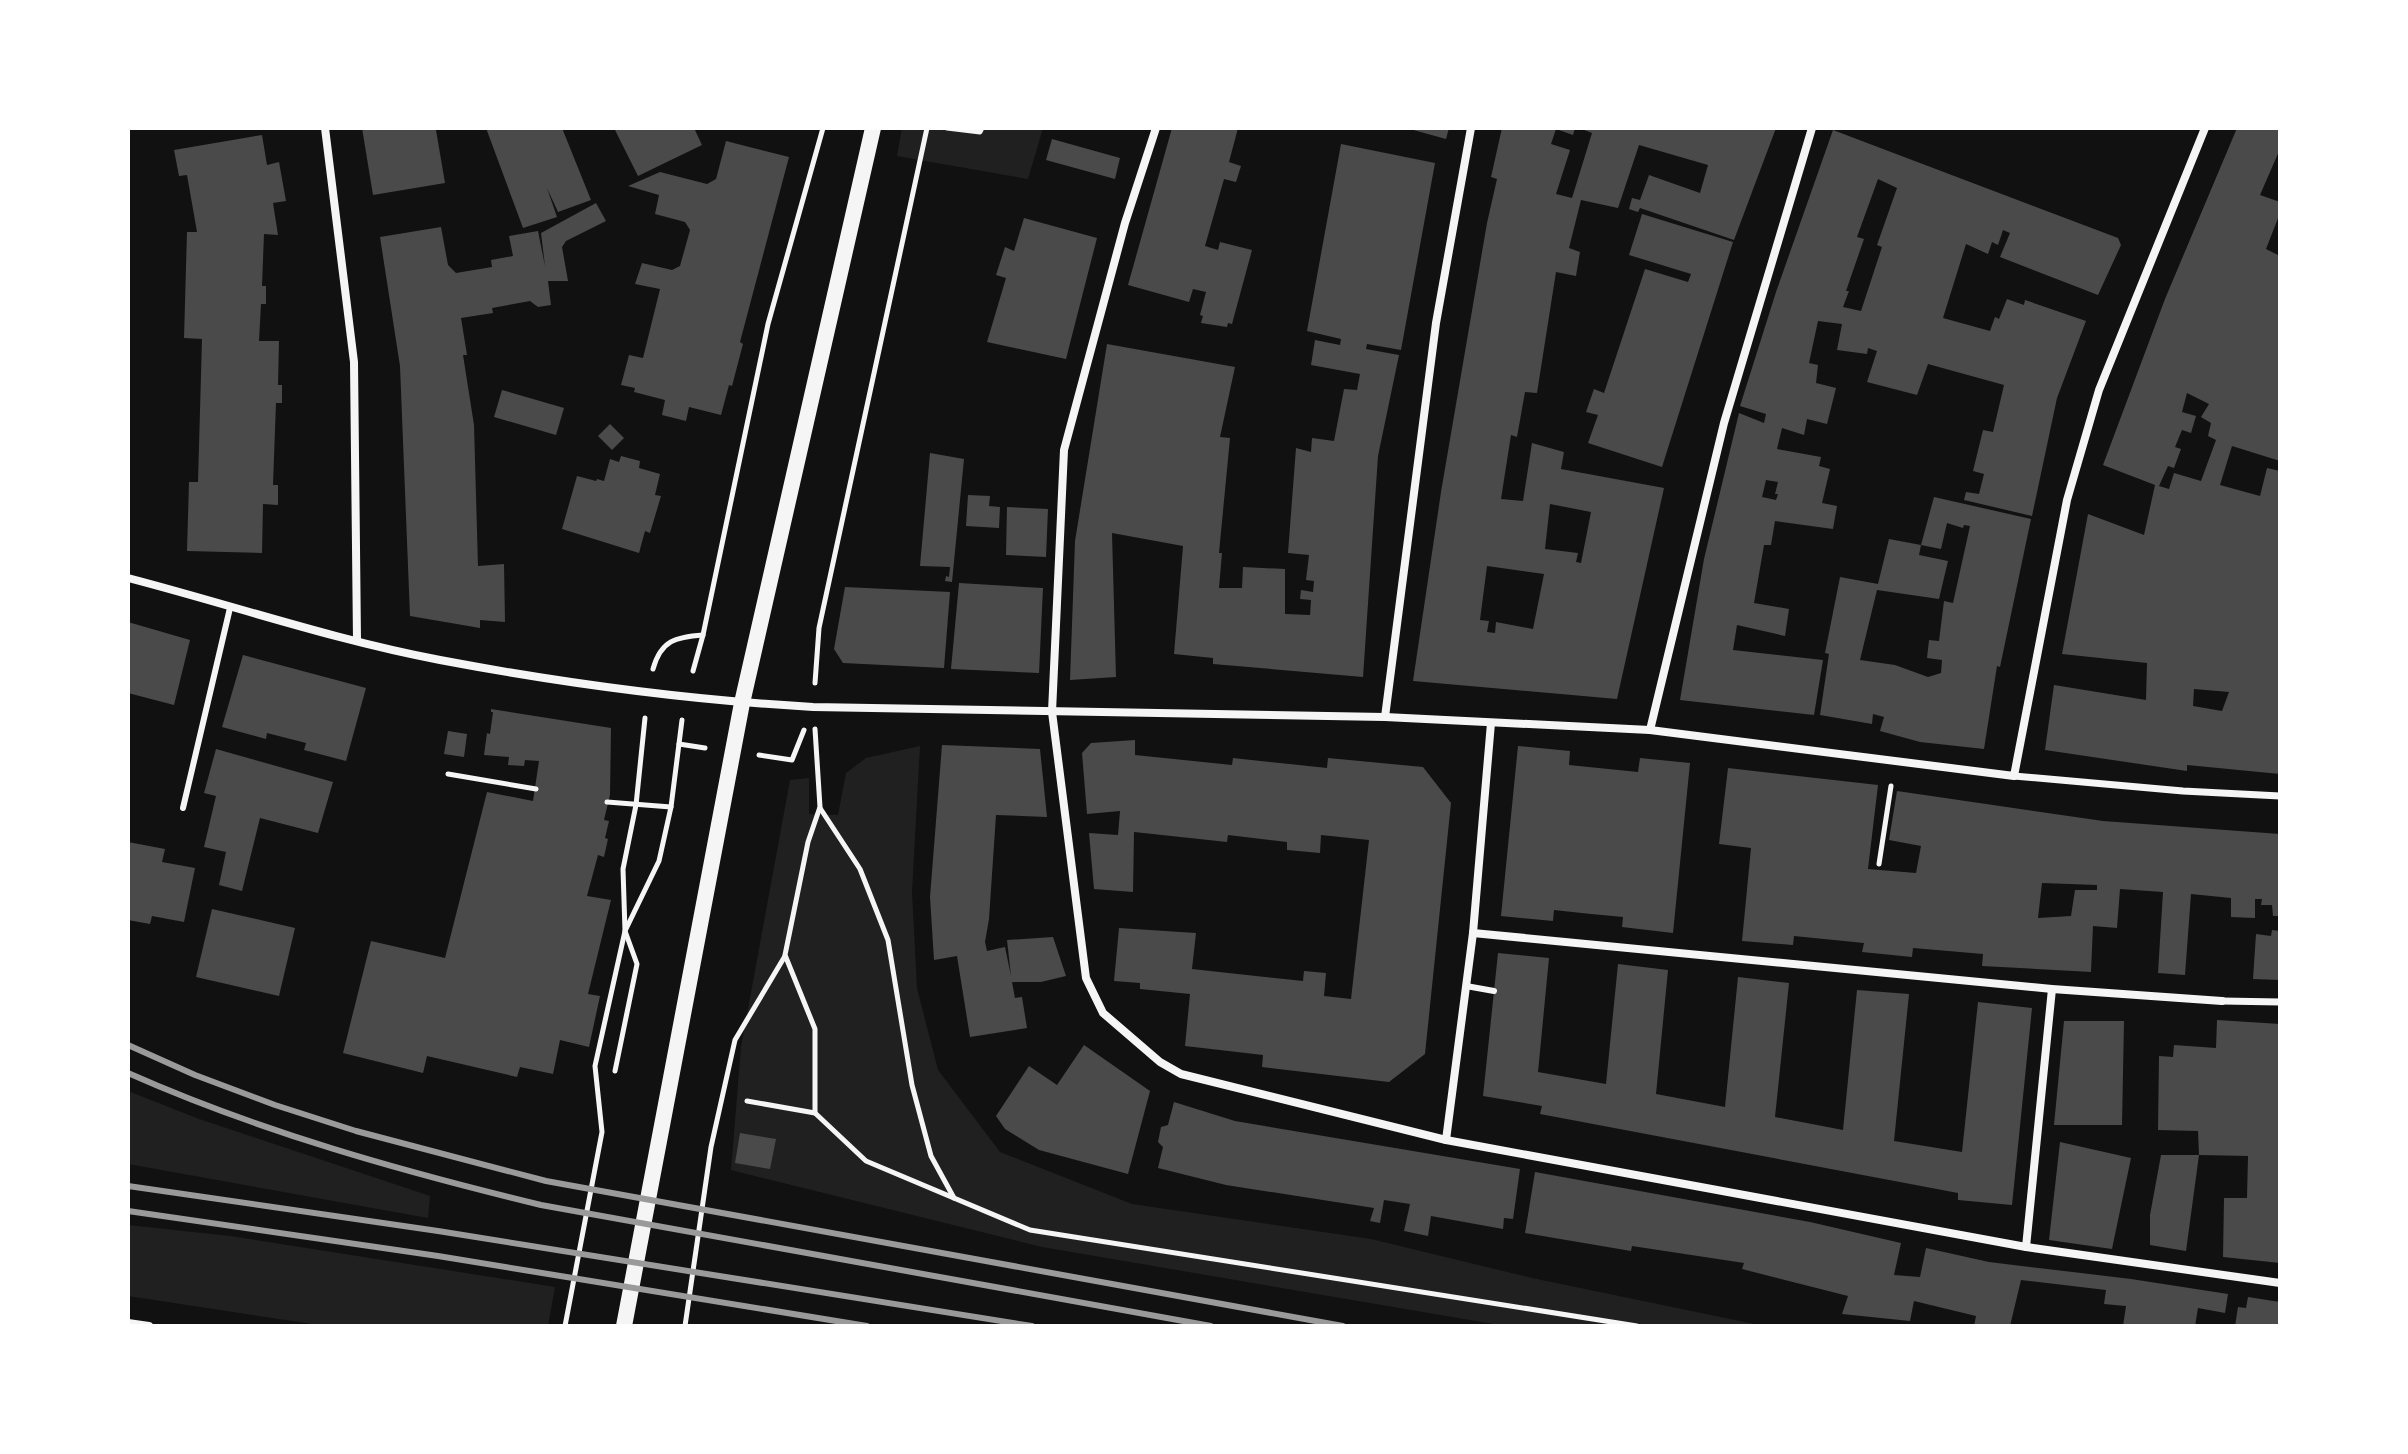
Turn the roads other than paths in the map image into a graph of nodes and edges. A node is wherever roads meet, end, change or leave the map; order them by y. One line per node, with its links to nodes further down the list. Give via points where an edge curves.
1 (325, 128): 9 (street, via 354,362)
2 (873, 128): 10 (main road)
3 (1156, 128): 11 (street, via 1064,450)
4 (1471, 128): 12 (street, via 1436,323)
5 (1812, 128): 14 (street, via 1724,423)
6 (2205, 128): 15 (street, via 2099,390 2067,500)
7 (128, 578): 8 (street)
8 (230, 608): 9 (street); 17 (lane)
9 (357, 640): 10 (street, via 438,660)
10 (742, 703): 11 (street); 29 (main road)
11 (1052, 712): 12 (street); 24 (street, via 1086,978 1103,1013 1181,1074)
12 (1385, 717): 13 (street)
13 (1491, 723): 14 (street); 18 (street)
14 (1650, 730): 15 (street)
15 (2014, 776): 16 (street)
16 (2280, 796)
17 (183, 808)
18 (1473, 933): 19 (street); 20 (street)
19 (1466, 986): 21 (lane); 24 (street)
20 (2052, 989): 22 (street); 25 (street)
21 (1494, 991)
22 (2222, 1001): 23 (street)
23 (2280, 1002)
24 (1446, 1140): 25 (street)
25 (2026, 1247): 26 (street)
26 (2280, 1283)
27 (128, 1323): 28 (street)
28 (149, 1326)
29 (624, 1326)

